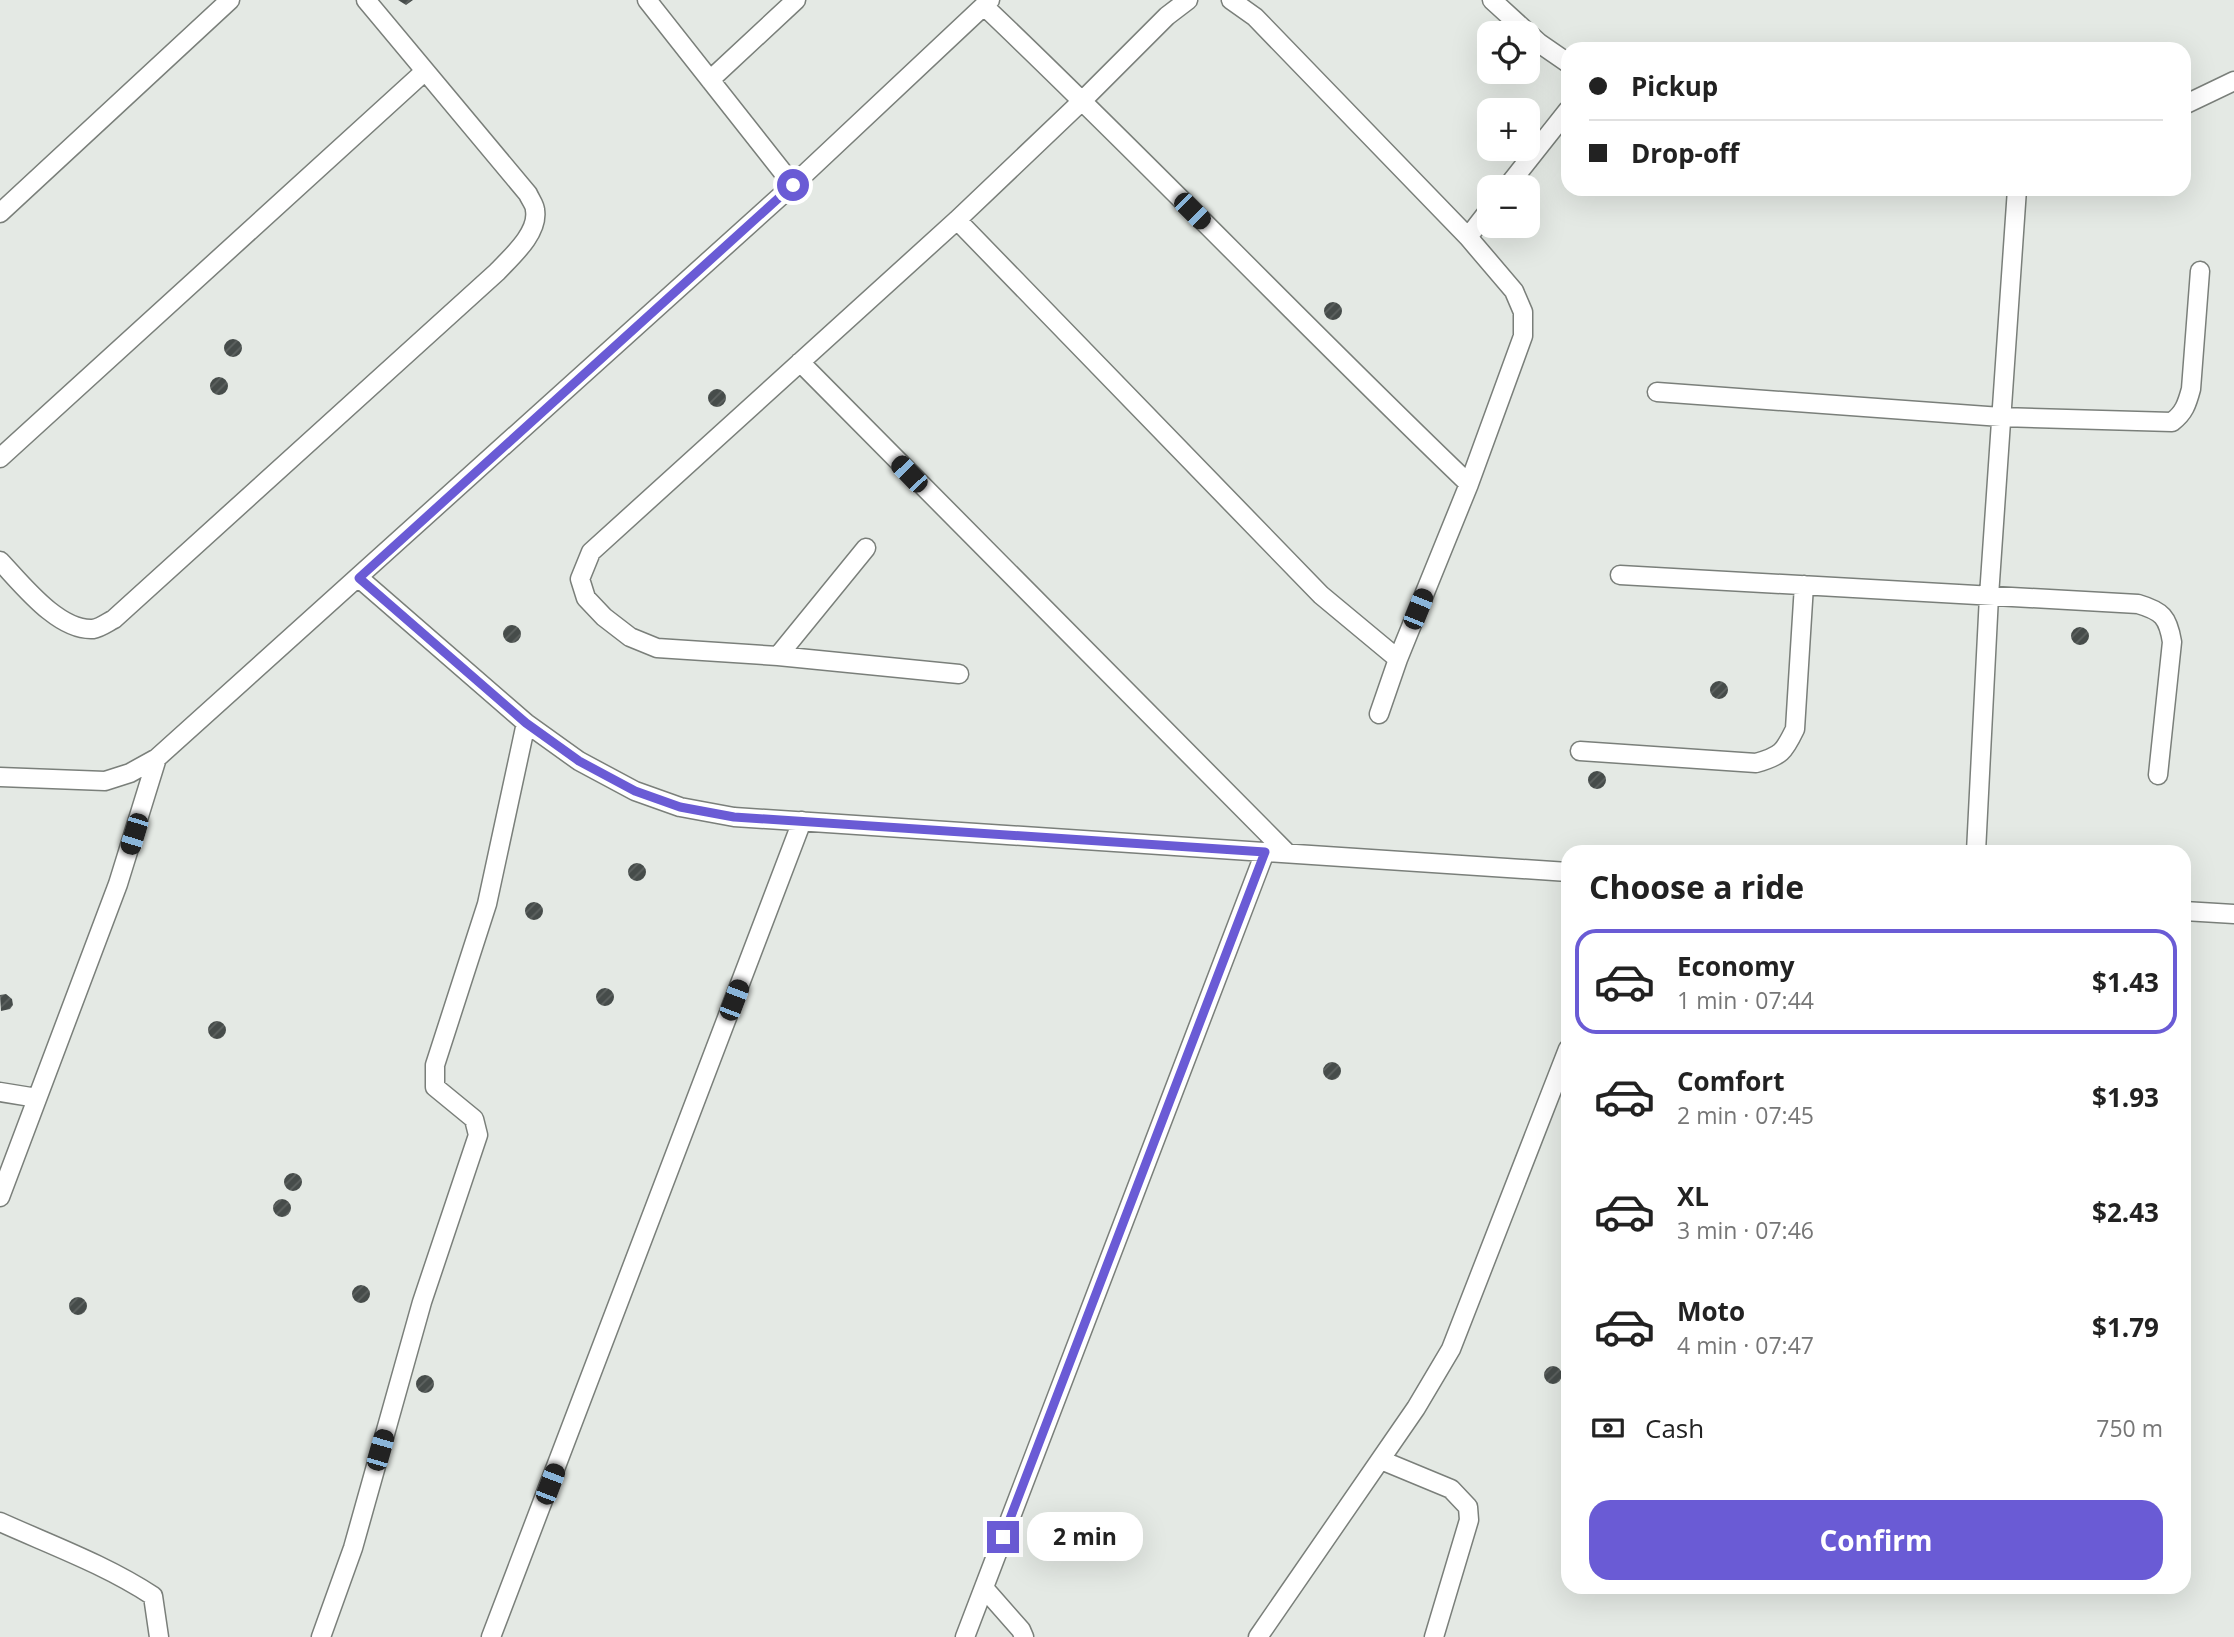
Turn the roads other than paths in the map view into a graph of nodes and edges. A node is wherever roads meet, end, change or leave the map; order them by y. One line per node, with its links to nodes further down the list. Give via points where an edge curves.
1 (230, 0): 19 (street)
2 (366, 0): 10 (street)
3 (647, 0): 11 (street)
4 (796, 0): 11 (street)
5 (1188, 0): 13 (street)
6 (1231, 0): 22 (street, via 1255,17)
7 (1492, 0): 9 (street)
8 (987, 3): 13 (street); 17 (street)
9 (1561, 58)
10 (424, 72): 27 (street); 30 (street, via 528,194 536,211 523,243 497,272 114,620 95,629 77,626 47,610)
11 (710, 80): 17 (street)
12 (2234, 81): 14 (street)
13 (1083, 100): 20 (street); 28 (street)
14 (2191, 102)
15 (1561, 119): 16 (street)
16 (1517, 175)
17 (793, 185): 32 (street)
18 (2017, 196): 26 (street)
19 (0, 213)
20 (957, 220): 24 (street); 36 (street, via 1321,595)
21 (1477, 226): 22 (street)
22 (1468, 237): 28 (street, via 1514,291 1523,312 1523,336)
23 (2200, 271): 26 (street, via 2191,390 2182,414 2172,422)
24 (800, 362): 35 (street, via 591,552 580,579 586,598 604,617 630,637 657,648); 47 (street)
25 (1657, 392): 26 (street)
26 (2001, 416): 34 (street)
27 (0, 458)
28 (1469, 484): 36 (street)
29 (866, 548): 35 (street)
30 (0, 561)
31 (1620, 575): 33 (street)
32 (359, 578): 39 (street); 41 (street)
33 (1804, 585): 34 (street); 40 (street, via 1795,729 1776,758 1756,763)
34 (1989, 596): 42 (street, via 2138,604 2157,610 2169,624 2172,642); 45 (street)
35 (778, 656): 37 (street)
36 (1398, 659): 38 (street)
37 (959, 674)
38 (1379, 714)
39 (526, 723): 44 (street, via 579,761 635,791 680,807 734,817); 59 (street, via 487,904 435,1065 435,1087 474,1119 478,1135 422,1302 353,1548)
40 (1580, 751)
41 (157, 758): 43 (street, via 105,781); 53 (street, via 118,884)
42 (2158, 775)
43 (0, 776)
44 (802, 821): 46 (street); 60 (street)
45 (1976, 845)
46 (1265, 852): 47 (street); 57 (street)
47 (1287, 853): 48 (street)
48 (1561, 872)
49 (2191, 911): 50 (street)
50 (2234, 914)
51 (1561, 1067): 55 (street, via 1451,1349)
52 (0, 1092): 53 (street)
53 (37, 1098): 54 (street)
54 (0, 1197)
55 (1381, 1460): 63 (street); 64 (street, via 1451,1489 1468,1507 1469,1520)
56 (0, 1522): 58 (street, via 153,1596)
57 (984, 1588): 61 (street); 62 (street)
58 (159, 1637)
59 (321, 1637)
60 (491, 1637)
61 (965, 1637)
62 (1024, 1637)
63 (1258, 1637)
64 (1434, 1637)

